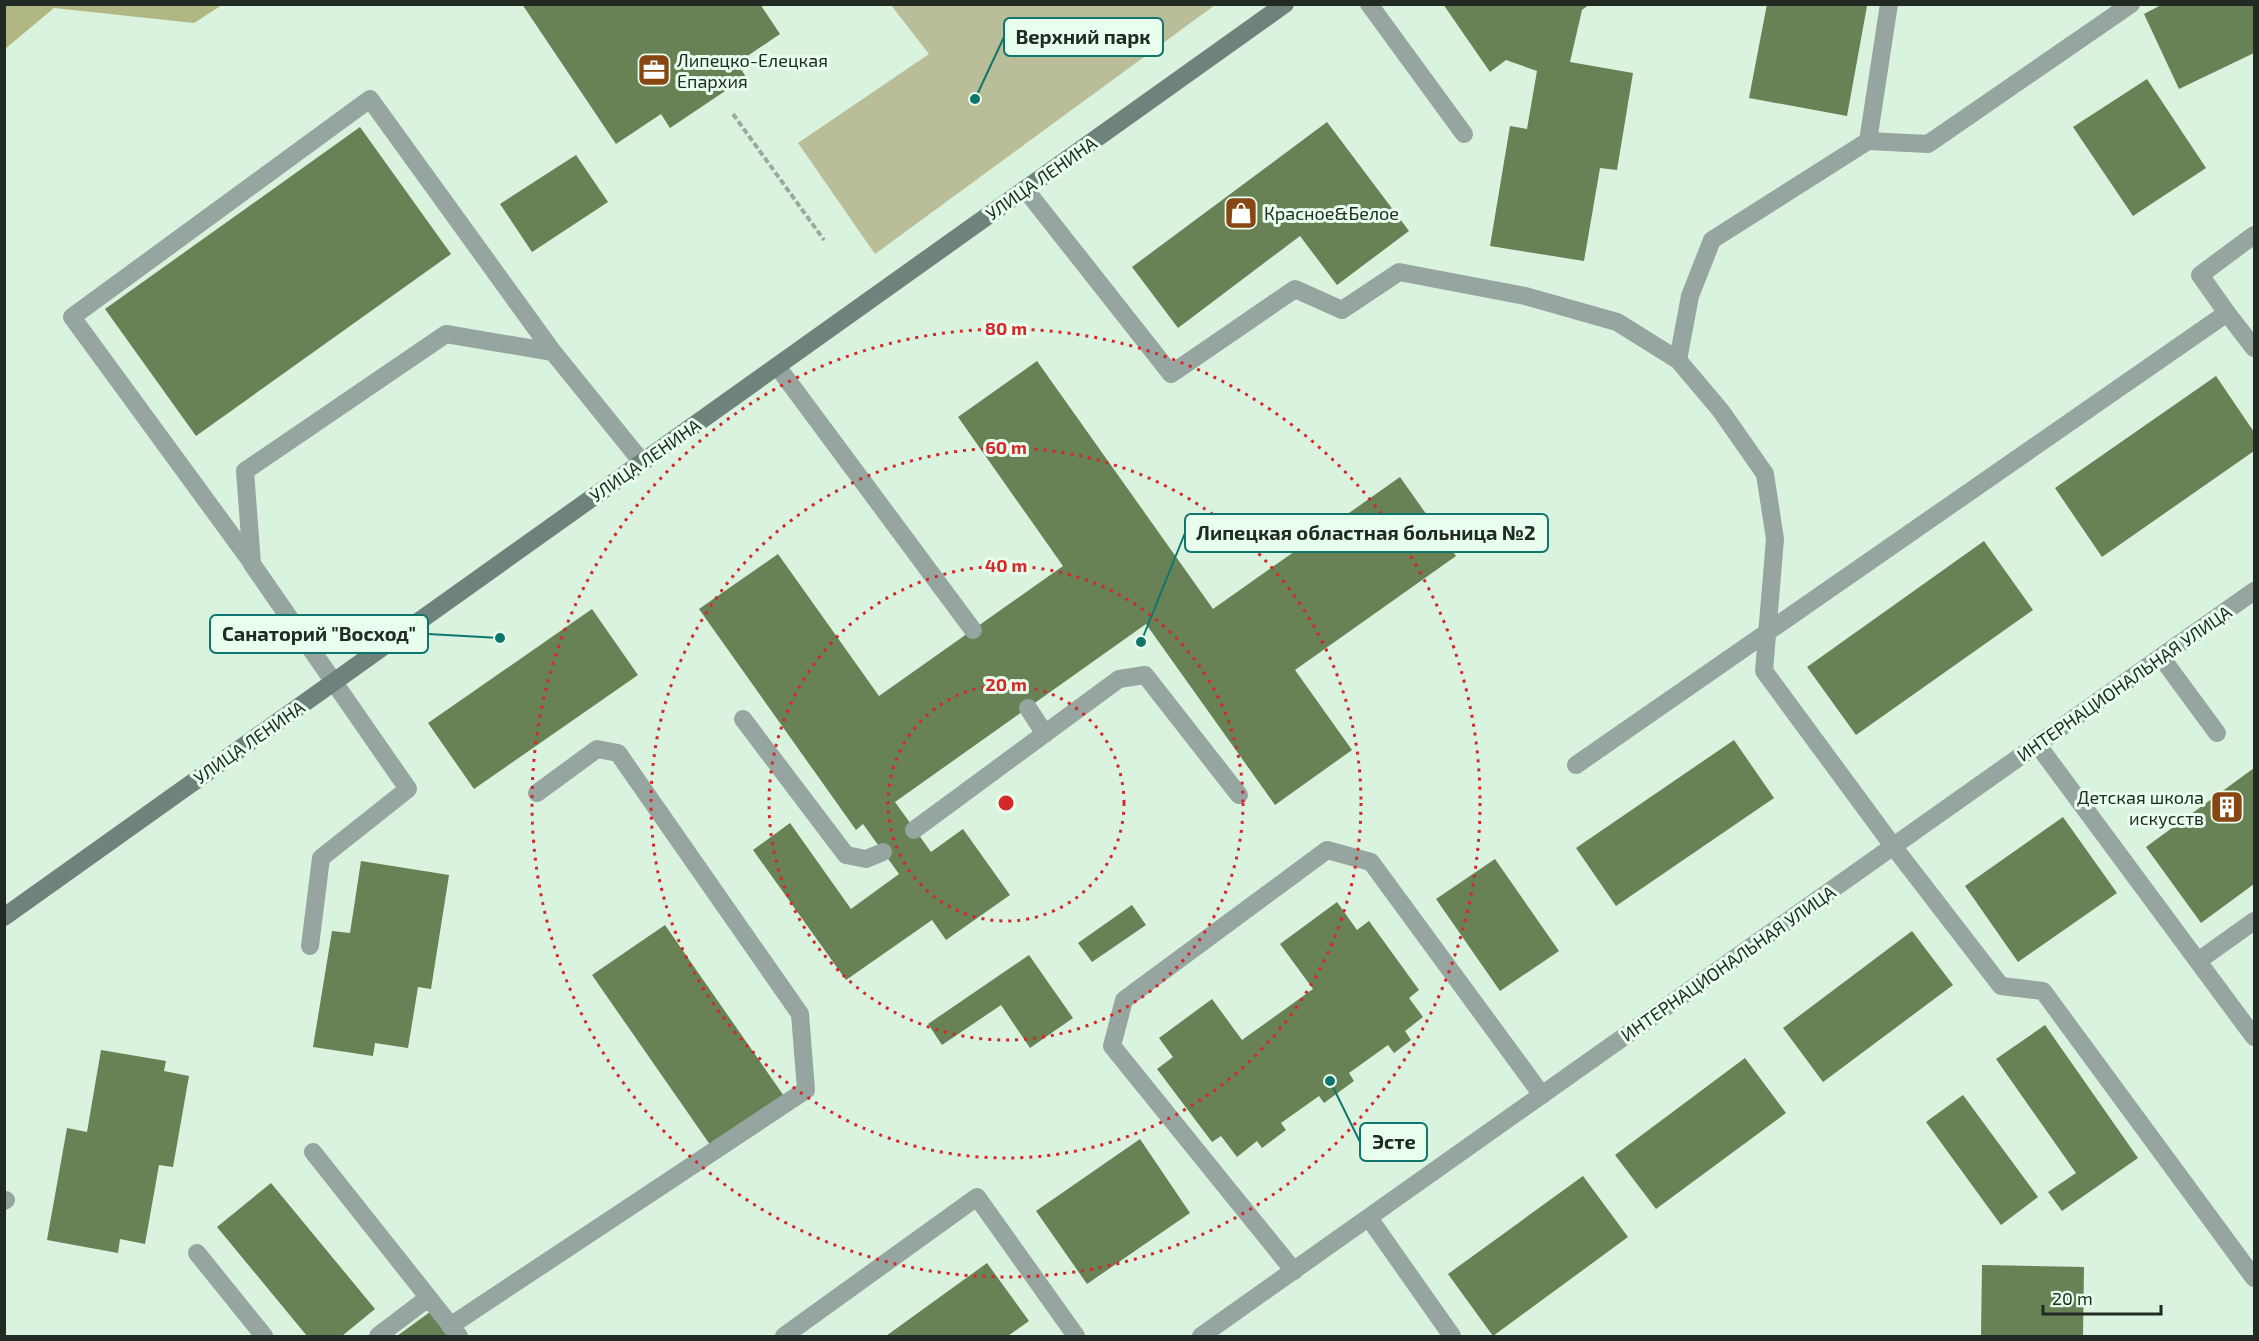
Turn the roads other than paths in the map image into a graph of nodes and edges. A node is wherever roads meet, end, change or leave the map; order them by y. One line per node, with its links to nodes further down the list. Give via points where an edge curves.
1 (1285, 4): 7 (street, УЛИЦА ЛЕНИНА)
2 (1369, 4): 5 (street)
3 (1889, 4): 6 (street)
4 (2131, 4): 6 (street, via 1928,144)
5 (1464, 134)
6 (1868, 141): 12 (street, via 1712,240 1690,296)
7 (1025, 189): 12 (street, via 1171,374 1295,289 1342,310 1399,272 1525,296 1617,322); 13 (street, УЛИЦА ЛЕНИНА)
8 (2254, 235): 9 (street, via 2200,275)
9 (2227, 313): 10 (street); 18 (street)
10 (2254, 348)
11 (553, 352): 14 (street); 15 (street, via 446,334 245,471); 15 (street, via 370,99 72,317)
12 (1678, 360): 18 (street, via 1721,411 1765,474 1775,539)
13 (777, 366): 14 (street, УЛИЦА ЛЕНИНА); 17 (street)
14 (642, 462): 20 (street, УЛИЦА ЛЕНИНА)
15 (252, 564): 20 (street)
16 (2254, 591): 19 (street, ИНТЕРНАЦИОНАЛЬНАЯ УЛИЦА)
17 (973, 630)
18 (1767, 632): 26 (street); 30 (street, via 1764,671)
19 (2161, 657): 23 (street); 25 (street, ИНТЕРНАЦИОНАЛЬНАЯ УЛИЦА)
20 (332, 682): 32 (street, УЛИЦА ЛЕНИНА); 34 (street, via 408,789 321,858)
21 (1028, 708): 24 (street)
22 (743, 719): 31 (street, via 846,855 866,859)
23 (2217, 733)
24 (1045, 734): 28 (street, via 1119,679 1145,675); 29 (street)
25 (2037, 744): 30 (street, ИНТЕРНАЦИОНАЛЬНАЯ УЛИЦА); 35 (street)
26 (1576, 765)
27 (537, 793): 45 (street, via 597,749 618,753 800,1014 806,1090)
28 (1239, 795)
29 (914, 830)
30 (1893, 846): 37 (street, ИНТЕРНАЦИОНАЛЬНАЯ УЛИЦА); 41 (street, via 2001,986 2043,991)
31 (883, 852)
32 (4, 917)
33 (2254, 921): 35 (street)
34 (310, 946)
35 (2198, 961): 36 (street)
36 (2254, 1037)
37 (1542, 1095): 39 (street, ИНТЕРНАЦИОНАЛЬНАЯ УЛИЦА); 42 (street, via 1371,862 1327,850 1124,1000 1112,1046)
38 (313, 1152): 44 (street)
39 (1369, 1218): 42 (street, ИНТЕРНАЦИОНАЛЬНАЯ УЛИЦА); 51 (street)
40 (197, 1253): 46 (street)
41 (2248, 1257): 43 (street)
42 (1294, 1270): 50 (street, ИНТЕРНАЦИОНАЛЬНАЯ УЛИЦА)
43 (2254, 1278)
44 (428, 1298): 45 (street); 47 (street)
45 (454, 1331)
46 (264, 1336)
47 (378, 1336)
48 (784, 1336): 49 (street, via 977,1197)
49 (1076, 1336)
50 (1201, 1336)
51 (1452, 1336)

